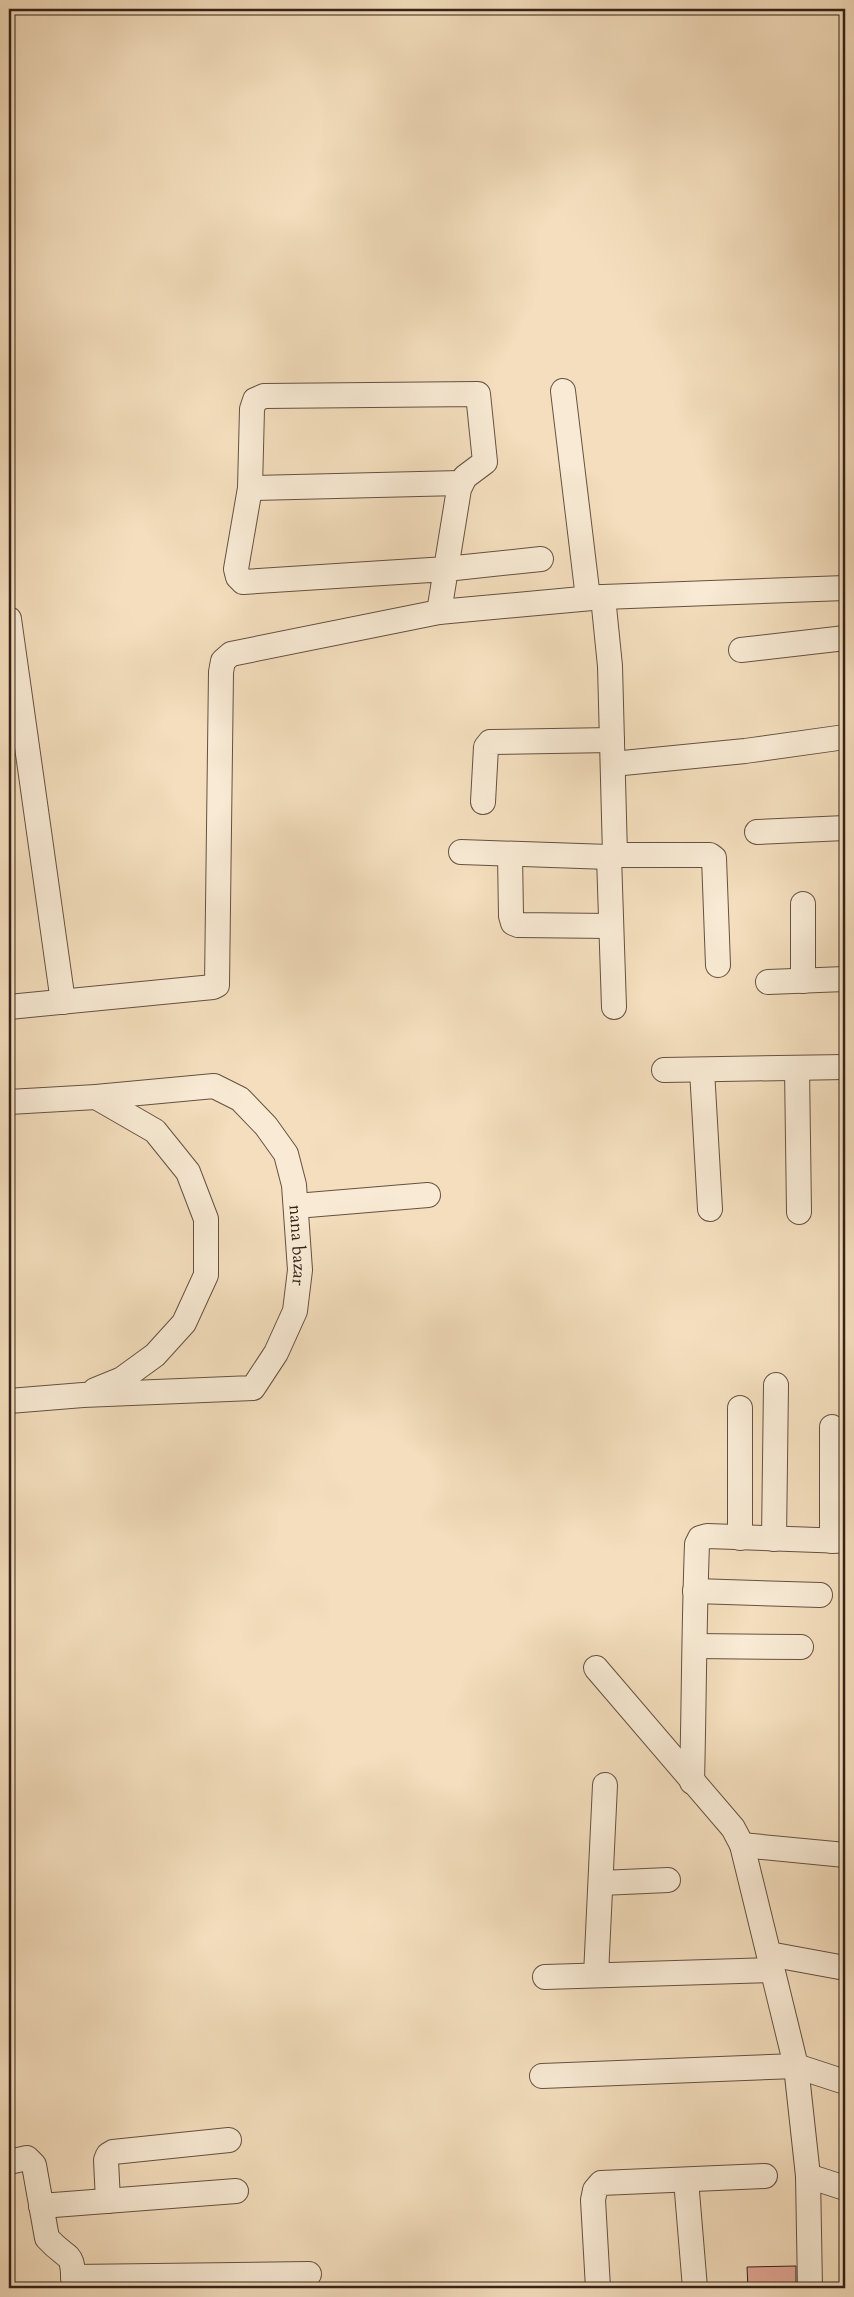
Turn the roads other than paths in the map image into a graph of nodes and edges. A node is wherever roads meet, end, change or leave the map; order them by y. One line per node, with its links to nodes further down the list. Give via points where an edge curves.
1 (563, 391): 7 (street)
2 (460, 483): 3 (street); 3 (street, via 485,462 478,394 264,396 255,400 252,409); 5 (street)
3 (250, 488): 5 (street, via 236,568 238,578 243,582)
4 (541, 559): 5 (street)
5 (446, 568): 8 (street)
6 (845, 588): 7 (street)
7 (595, 598): 8 (street); 13 (street, via 610,666)
8 (439, 612): 27 (street, via 231,654 224,661 221,672 217,985)
9 (9, 619): 27 (street)
10 (845, 638): 11 (street)
11 (742, 650)
12 (845, 738): 14 (street)
13 (612, 740): 14 (street); 15 (street, via 490,742 486,747)
14 (613, 764): 20 (street)
15 (483, 802)
16 (845, 828): 17 (street)
17 (757, 832)
18 (461, 852): 19 (street)
19 (510, 854): 20 (street); 22 (street, via 513,923)
20 (612, 856): 22 (street); 23 (street, via 710,855 714,858)
21 (803, 904): 25 (street)
22 (611, 926): 29 (street)
23 (718, 965)
24 (845, 979): 25 (street)
25 (803, 981): 26 (street)
26 (768, 982)
27 (63, 1002): 28 (street)
28 (9, 1007)
29 (614, 1008)
30 (845, 1067): 31 (street)
31 (797, 1068): 33 (street); 39 (street)
32 (664, 1070): 33 (street)
33 (702, 1070): 38 (street)
34 (96, 1097): 35 (street, nana bazar); 37 (street, nana bazar, via 214,1086 240,1099 266,1126 286,1154); 41 (street, via 155,1130 188,1172 206,1219 206,1275 184,1323 155,1355 122,1378)
35 (9, 1102)
36 (428, 1194): 37 (street)
37 (296, 1206): 41 (street, nana bazar, via 300,1270 295,1311 276,1353 253,1388)
38 (710, 1209)
39 (799, 1212)
40 (776, 1385): 46 (street)
41 (83, 1395): 42 (street, nana bazar)
42 (10, 1400)
43 (740, 1408): 45 (street)
44 (832, 1427): 47 (street)
45 (740, 1538): 46 (street); 48 (street, via 700,1538)
46 (774, 1539): 47 (street)
47 (838, 1541)
48 (695, 1591): 49 (street); 50 (street)
49 (820, 1595)
50 (696, 1646): 51 (street); 53 (street)
51 (801, 1647)
52 (596, 1668): 53 (street)
53 (692, 1782): 55 (street, via 733,1828)
54 (605, 1785): 58 (street)
55 (742, 1845): 56 (street); 59 (street)
56 (845, 1855)
57 (668, 1880): 58 (street)
58 (601, 1883): 61 (street)
59 (770, 1962): 60 (street); 61 (street); 63 (street)
60 (845, 1968)
61 (596, 1975): 62 (street)
62 (545, 1977)
63 (796, 2066): 64 (street); 65 (street); 69 (street)
64 (542, 2076)
65 (845, 2082)
66 (229, 2140): 73 (street, via 113,2152 106,2160)
67 (9, 2162): 74 (street, via 27,2158 34,2165)
68 (765, 2176): 70 (street)
69 (808, 2176): 71 (street); 79 (street)
70 (686, 2180): 77 (street, via 601,2183 594,2190); 78 (street)
71 (845, 2188)
72 (236, 2191): 73 (street)
73 (108, 2201): 74 (street)
74 (40, 2206): 76 (street, via 47,2238 72,2260)
75 (309, 2274): 76 (street)
76 (74, 2282)
77 (598, 2288)
78 (695, 2288)
79 (810, 2288)

